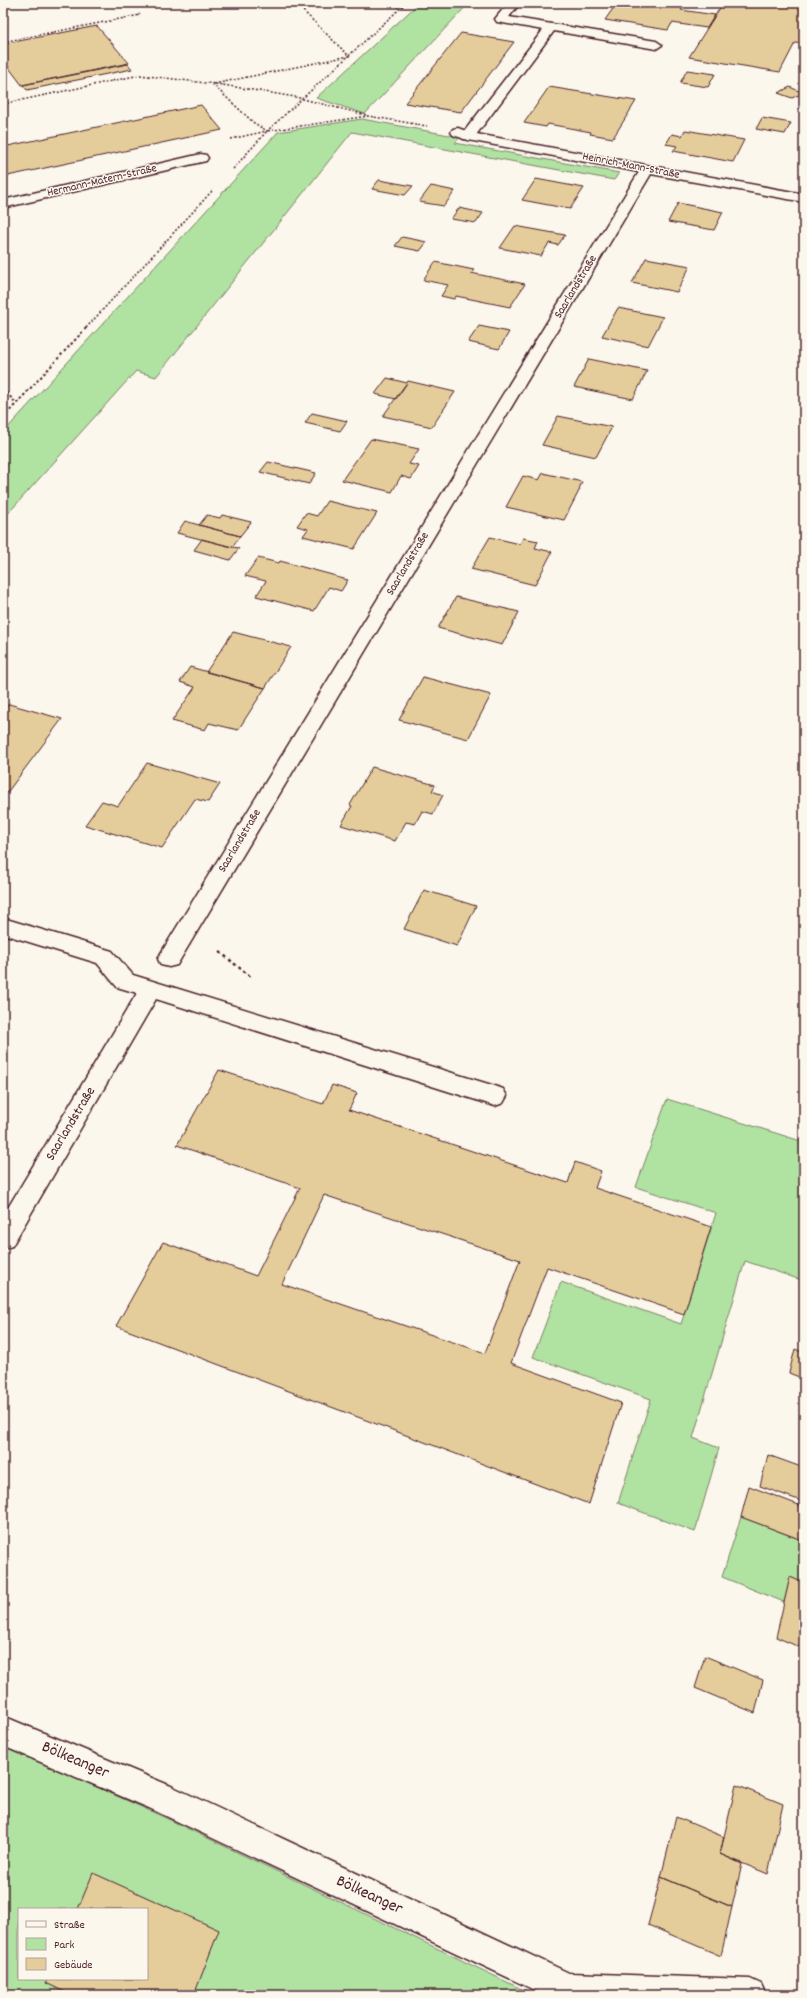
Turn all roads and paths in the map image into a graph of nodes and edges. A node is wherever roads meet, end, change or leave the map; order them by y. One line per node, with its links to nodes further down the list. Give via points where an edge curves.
1 (296, 3): 10 (path)
2 (394, 3): 5 (path)
3 (406, 3): 5 (path)
4 (514, 3): 7 (street, via 501,19)
5 (400, 9): 10 (path)
6 (139, 14): 8 (path)
7 (551, 28): 9 (street); 17 (street, Heinrich-Mann-Straße, via 463,134)
8 (3, 42)
9 (656, 45)
10 (349, 56): 11 (path); 12 (path)
11 (212, 84): 12 (path); 13 (path, via 140,75); 15 (path, via 254,123)
12 (302, 99): 14 (path); 15 (path)
13 (3, 104)
14 (368, 116)
15 (267, 131): 16 (path, via 210,143); 18 (path)
16 (201, 158): 21 (street, Hermann-Matern-Straße)
17 (647, 169): 20 (street, Heinrich-Mann-Straße); 26 (street, Saarlandstraße)
18 (230, 172)
19 (214, 189): 23 (path)
20 (804, 198)
21 (3, 204)
22 (3, 389): 23 (path)
23 (16, 403): 24 (path)
24 (3, 418)
25 (3, 926): 27 (street, via 104,957 125,981)
26 (169, 959)
27 (151, 989): 28 (street); 29 (street, Saarlandstraße)
28 (495, 1096)
29 (3, 1238)
30 (3, 1730): 31 (street, Bölkeanger, via 160,1797 568,1989)
31 (750, 1995)

